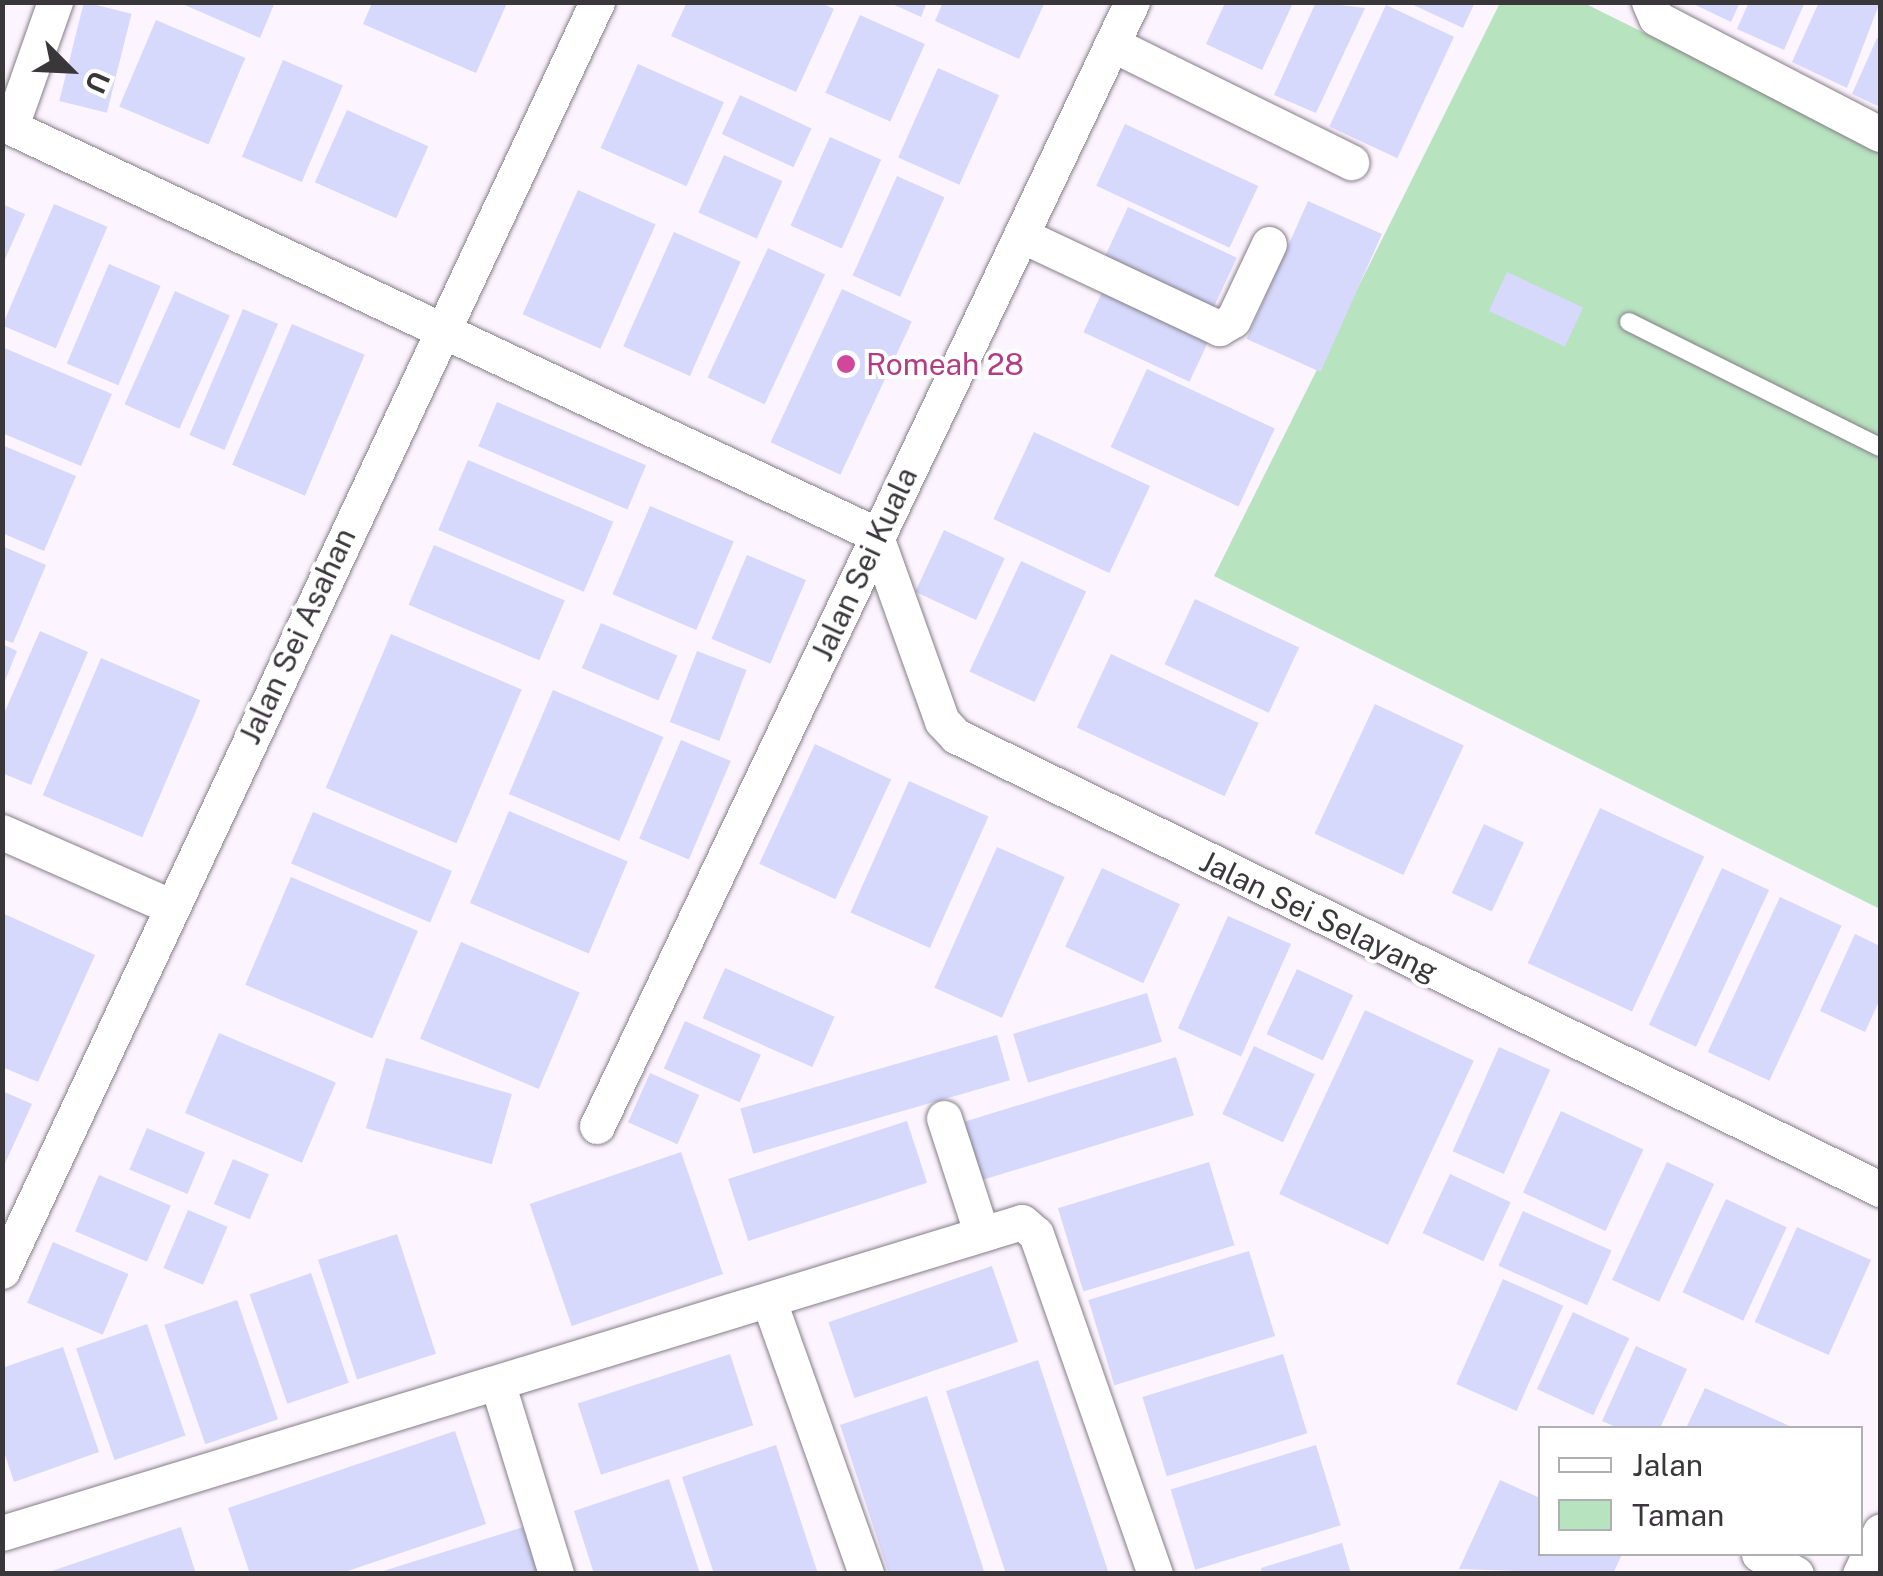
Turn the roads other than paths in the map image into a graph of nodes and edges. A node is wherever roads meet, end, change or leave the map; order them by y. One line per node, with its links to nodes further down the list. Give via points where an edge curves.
1 (55, 2): 6 (street)
2 (597, 2): 12 (street, Jalan Sei Asahan)
3 (1132, 2): 5 (street, Jalan Sei Kuala)
4 (1649, 2): 7 (street, via 1656,18)
5 (1112, 44): 8 (street); 9 (street, Jalan Sei Kuala)
6 (6, 124): 12 (street)
7 (1880, 134)
8 (1351, 162)
9 (1020, 235): 10 (street, via 1219,328 1232,320); 14 (street, Jalan Sei Kuala)
10 (1269, 244)
11 (1628, 322): 13 (lane)
12 (440, 328): 14 (street); 16 (street, Jalan Sei Asahan)
13 (1880, 447)
14 (875, 534): 18 (street, Jalan Sei Kuala); 19 (street, Jalan Sei Selayang, via 942,721 956,736)
15 (2, 832): 16 (street)
16 (172, 907): 21 (street, Jalan Sei Asahan)
17 (944, 1118): 20 (street)
18 (597, 1126)
19 (1880, 1189)
20 (980, 1232): 22 (street); 29 (street, via 1022,1222 1036,1234)
21 (2, 1271)
22 (769, 1302): 23 (street); 28 (street)
23 (498, 1385): 25 (street); 27 (street)
24 (1880, 1532): 31 (street)
25 (2, 1533)
26 (1763, 1556): 30 (street)
27 (556, 1574)
28 (866, 1574)
29 (1155, 1574)
30 (1796, 1574)
31 (1860, 1574)

